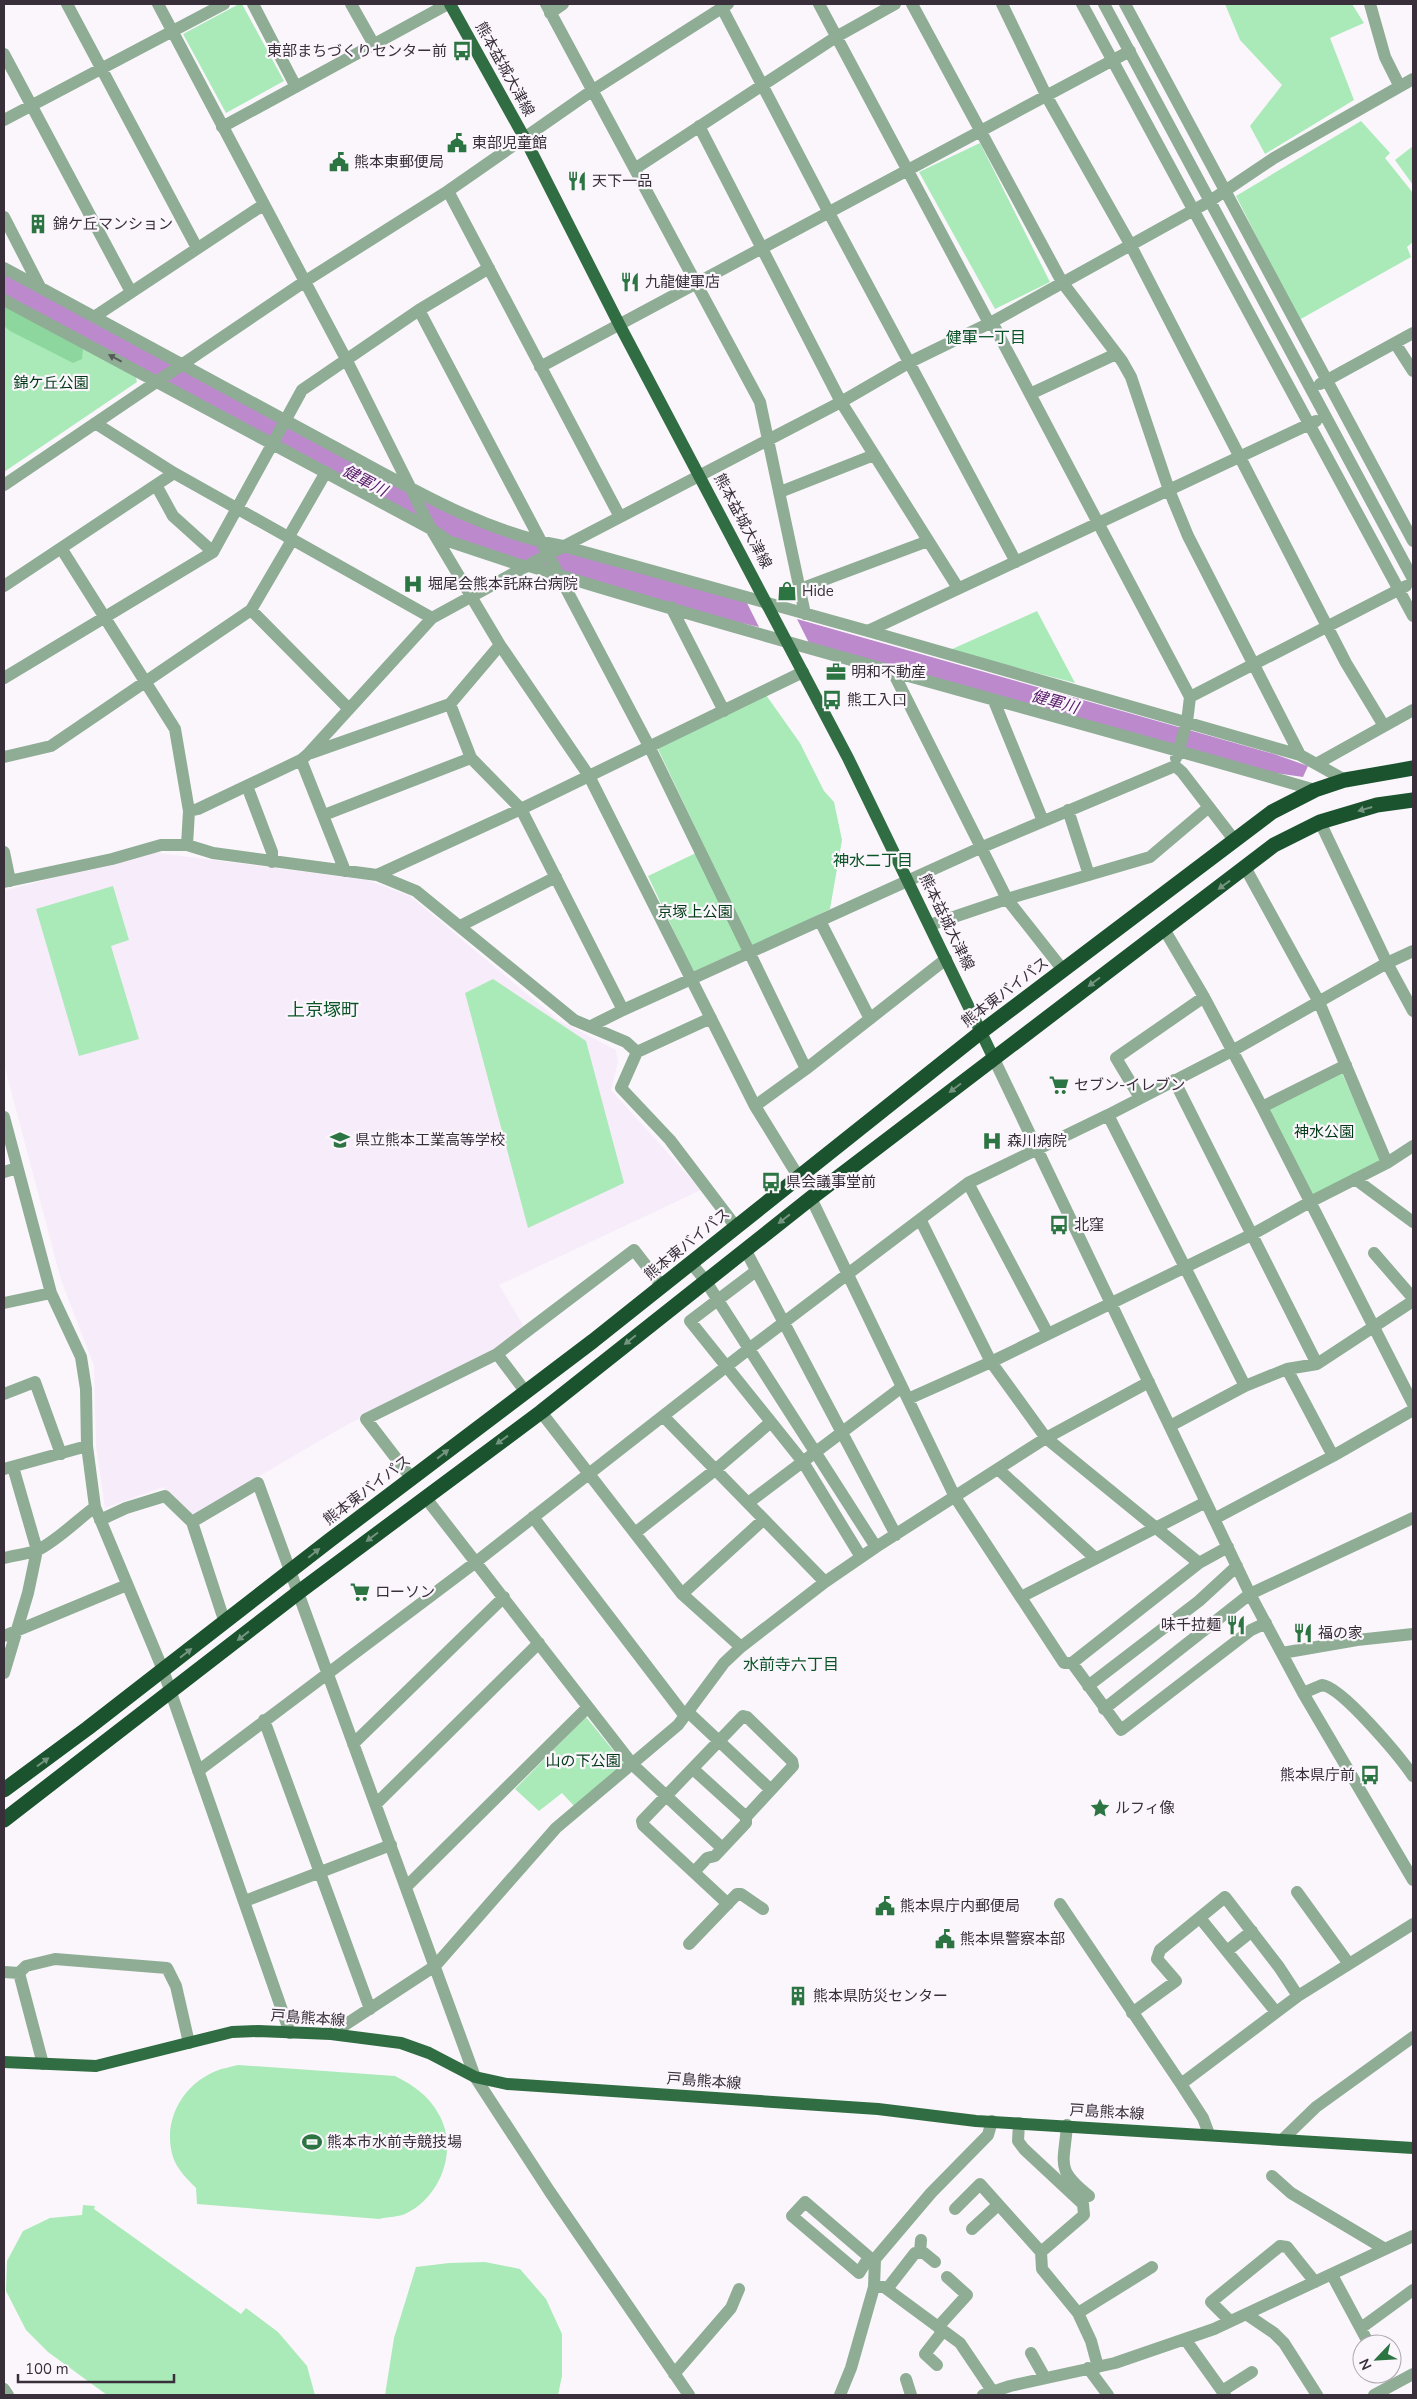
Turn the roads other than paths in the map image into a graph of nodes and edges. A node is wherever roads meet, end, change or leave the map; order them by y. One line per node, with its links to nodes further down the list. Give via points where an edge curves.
1 (67, 4): 24 (street)
2 (158, 4): 18 (street)
3 (224, 4): 18 (street)
4 (253, 4): 28 (street)
5 (351, 4): 20 (street)
6 (449, 4): 20 (street); 36 (main road, 熊本益城大津線)
7 (563, 4): 17 (street)
8 (819, 4): 19 (street)
9 (895, 4): 19 (street)
10 (912, 4): 35 (street)
11 (1002, 4): 30 (street)
12 (1082, 4): 23 (street)
13 (1104, 4): 21 (street)
14 (1125, 4): 40 (street)
15 (1370, 4): 27 (street)
16 (725, 6): 26 (street); 29 (street)
17 (548, 8): 29 (street)
18 (172, 32): 24 (street); 34 (street)
19 (836, 37): 26 (street); 38 (street)
20 (373, 43): 28 (street)
21 (1130, 51): 23 (street); 41 (street)
22 (4, 54): 31 (street)
23 (1112, 61): 30 (street); 43 (street)
24 (101, 70): 31 (street); 47 (street)
25 (1413, 79): 27 (street)
26 (763, 84): 33 (street); 44 (street)
27 (1398, 85): 40 (street, via 1274,158)
28 (296, 87): 34 (street)
29 (593, 90): 36 (street); 37 (street)
30 (1047, 97): 35 (street); 46 (street)
31 (32, 104): 32 (street); 55 (street)
32 (4, 120)
33 (700, 126): 37 (street); 48 (street)
34 (222, 127): 42 (street)
35 (982, 130): 38 (street); 52 (street)
36 (524, 137): 39 (street); 60 (main road, 熊本益城大津線)
37 (636, 168): 53 (street)
38 (908, 170): 44 (street); 59 (street)
39 (448, 191): 50 (street); 51 (street)
40 (1226, 191): 41 (street); 69 (street)
41 (1210, 201): 43 (street); 71 (street)
42 (263, 205): 47 (street); 51 (street)
43 (1194, 210): 46 (street); 77 (street)
44 (828, 211): 48 (street); 65 (street)
45 (4, 217): 54 (street)
46 (1130, 244): 52 (street); 81 (street)
47 (196, 248): 55 (street)
48 (761, 248): 53 (street); 73 (street)
49 (4, 268): 54 (street)
50 (489, 268): 57 (street); 67 (street)
51 (304, 282): 64 (street); 66 (street)
52 (1062, 282): 59 (street); 63 (street)
53 (697, 283): 60 (street); 78 (street, via 760,402)
54 (40, 287): 58 (street)
55 (131, 292): 58 (street)
56 (4, 300): 70 (street, one-way to 56)
57 (419, 310): 64 (street); 99 (street)
58 (94, 317): 66 (street)
59 (990, 323): 65 (street); 72 (street)
60 (618, 324): 67 (street); 84 (main road, 熊本益城大津線)
61 (1413, 334): 62 (street)
62 (1395, 343): 68 (street); 69 (street)
63 (1116, 354): 72 (street); 88 (street, via 1131,377)
64 (347, 361): 75 (street, via 302,390); 87 (street)
65 (910, 362): 73 (street); 101 (street)
66 (182, 365): 70 (street); 75 (street)
67 (540, 367): 91 (street)
68 (1413, 370)
69 (1327, 380): 71 (street); 96 (street)
70 (158, 381): 76 (street); 79 (street)
71 (1311, 388): 74 (street)
72 (1030, 394): 92 (street)
73 (841, 402): 78 (street); 80 (street)
74 (1326, 417): 77 (street); 104 (street)
75 (284, 420): 79 (street); 87 (street)
76 (94, 423): 83 (street); 85 (street)
77 (1310, 424): 81 (street); 108 (street)
78 (767, 439): 84 (street); 89 (street)
79 (272, 443): 82 (street); 90 (street)
80 (874, 455): 89 (street); 95 (street)
81 (1240, 458): 88 (street); 117 (street)
82 (326, 472): 93 (street); 94 (street)
83 (174, 473): 86 (street); 90 (street)
84 (700, 474): 91 (street); 110 (main road, 熊本益城大津線)
85 (4, 484)
86 (156, 485): 98 (street); 100 (street, via 173,516)
87 (411, 488): 93 (street); 99 (street, via 480,522)
88 (1169, 490): 92 (street); 121 (street, via 1188,536)
89 (780, 492): 107 (street)
90 (238, 508): 94 (street); 100 (street)
91 (620, 517): 97 (street)
92 (1098, 524): 101 (street); 126 (street)
93 (432, 529): 102 (street, via 448,542); 109 (street)
94 (290, 539): 112 (street); 116 (street)
95 (928, 540): 106 (street); 107 (street)
96 (1413, 541)
97 (563, 546): 99 (street); 110 (street)
98 (61, 548): 105 (street); 114 (street)
99 (546, 548): 102 (street); 103 (street)
100 (213, 552): 114 (street)
101 (1016, 562): 106 (street)
102 (527, 567): 103 (street); 109 (street)
103 (560, 576): 111 (street); 135 (street)
104 (1413, 581): 108 (street)
105 (4, 586)
106 (958, 588): 118 (street)
107 (800, 589): 113 (street)
108 (1399, 589): 115 (street); 117 (street)
109 (471, 597): 116 (street); 120 (street)
110 (768, 604): 113 (street); 119 (main road, 熊本益城大津線)
111 (671, 607): 119 (street); 131 (street)
112 (251, 610): 125 (street); 129 (street)
113 (805, 614): 118 (street)
114 (105, 616): 124 (street); 125 (street)
115 (1413, 616)
116 (432, 618): 129 (street)
117 (1327, 627): 121 (street); 133 (street)
118 (868, 631): 132 (street)
119 (786, 640): 122 (main road, 熊本益城大津線); 123 (street)
120 (500, 645): 128 (street); 143 (street)
121 (1255, 664): 126 (street); 136 (street)
122 (802, 672): 131 (street); 165 (main road, 熊本益城大津線)
123 (893, 672): 127 (street); 157 (street)
124 (4, 678)
125 (146, 681): 137 (street, via 50,746); 151 (street, via 175,729)
126 (1190, 698): 132 (street)
127 (994, 701): 134 (street); 153 (street)
128 (450, 704): 138 (street); 139 (street)
129 (349, 709): 138 (street)
130 (1413, 710): 133 (street)
131 (724, 711): 135 (street)
132 (1187, 722): 134 (street); 136 (street)
133 (1384, 726): 140 (street)
134 (1179, 747): 141 (street); 146 (street)
135 (650, 748): 143 (street); 173 (street)
136 (1300, 755): 140 (street)
137 (4, 756)
138 (304, 757): 145 (street); 152 (street)
139 (471, 758): 149 (street); 152 (street)
140 (1318, 763): 144 (street)
141 (1175, 766): 148 (street); 150 (street)
142 (1413, 768): 144 (highway, 熊本東バイパス)
143 (589, 776): 149 (street); 177 (street)
144 (1345, 780): 146 (highway, 熊本東バイパス)
145 (247, 786): 151 (street, via 198,810); 159 (street, via 272,852)
146 (1314, 790): 155 (highway, 熊本東バイパス, via 1272,812)
147 (1413, 800): 154 (highway, one-way to 154, via 1377,805)
148 (1209, 807): 155 (street); 163 (street, via 1150,857)
149 (521, 810): 162 (street); 164 (street)
150 (1068, 810): 153 (street); 163 (street)
151 (189, 811): 156 (street)
152 (324, 814): 161 (street)
153 (1042, 821): 157 (street)
154 (1320, 822): 160 (highway, via 1274,846); 175 (street)
155 (1235, 841): 176 (highway, 熊本東バイパス)
156 (187, 845): 159 (street, via 213,853); 166 (street, via 161,844 95,863)
157 (980, 848): 165 (street); 167 (street)
158 (4, 852): 166 (street)
159 (272, 862): 161 (street)
160 (1246, 869): 171 (highway, one-way to 171); 179 (street)
161 (345, 872): 162 (street)
162 (376, 875): 170 (street, via 416,891)
163 (1089, 875): 167 (street)
164 (556, 877): 170 (street); 180 (street)
165 (908, 880): 168 (street); 169 (main road, 熊本益城大津線)
166 (7, 881)
167 (1007, 899): 169 (street); 176 (street)
168 (820, 921): 173 (street); 183 (street)
169 (930, 925): 174 (main road, 熊本益城大津線)
170 (460, 926): 184 (street, via 574,1020)
171 (1164, 929): 178 (street); 188 (highway, one-way to 188)
172 (1413, 951): 175 (street)
173 (750, 953): 177 (street); 190 (street)
174 (946, 959): 183 (street); 185 (main road, 熊本益城大津線)
175 (1387, 963): 179 (street); 181 (street)
176 (1063, 970): 185 (highway, 熊本東バイパス)
177 (691, 980): 180 (street); 182 (street)
178 (1204, 997): 186 (street); 192 (street, via 1116,1058)
179 (1319, 1002): 186 (street); 189 (street)
180 (623, 1010): 184 (street)
181 (1413, 1011)
182 (711, 1018): 187 (street); 193 (street)
183 (870, 1019): 190 (street)
184 (591, 1026): 187 (street, via 626,1042)
185 (981, 1032): 188 (main road, 熊本益城大津線); 202 (highway, 熊本東バイパス)
186 (1232, 1051): 191 (street); 194 (street)
187 (637, 1052): 209 (street, via 620,1088 670,1140)
188 (994, 1059): 198 (street); 205 (highway, one-way to 205)
189 (1346, 1065): 194 (street); 199 (street)
190 (806, 1069): 193 (street)
191 (1174, 1080): 192 (street); 210 (street)
192 (1140, 1098): 195 (street)
193 (755, 1106): 202 (street)
194 (1262, 1106): 206 (street)
195 (1108, 1115): 198 (street); 214 (street)
196 (4, 1117): 200 (street)
197 (1413, 1146): 199 (street)
198 (1037, 1150): 204 (street); 223 (street)
199 (1388, 1163): 203 (street)
200 (18, 1168): 201 (street); 219 (street)
201 (4, 1172)
202 (798, 1176): 209 (highway, 熊本東バイパス)
203 (1355, 1179): 206 (street); 208 (street)
204 (968, 1183): 207 (street); 226 (street)
205 (810, 1198): 211 (highway, one-way to 211); 216 (street)
206 (1310, 1202): 210 (street); 225 (street)
207 (920, 1219): 216 (street); 229 (street)
208 (1413, 1222)
209 (736, 1227): 213 (highway, 熊本東バイパス)
210 (1251, 1235): 214 (street); 230 (street)
211 (745, 1249): 215 (street); 217 (highway)
212 (1374, 1253): 221 (street)
213 (691, 1263): 217 (street); 218 (highway, 熊本東バイパス)
214 (1185, 1267): 223 (street); 234 (street)
215 (756, 1271): 220 (street); 224 (street)
216 (847, 1276): 224 (street); 235 (street)
217 (705, 1280): 220 (street); 241 (highway, one-way to 241)
218 (662, 1286): 228 (street, via 634,1250); 236 (highway, 熊本東バイパス)
219 (51, 1293): 222 (street); 247 (street, via 80,1358 86,1389)
220 (718, 1299): 227 (street); 231 (street, via 690,1321)
221 (1413, 1299): 225 (street)
222 (4, 1303)
223 (1111, 1303): 226 (street); 233 (street)
224 (783, 1323): 227 (street); 245 (street)
225 (1373, 1326): 230 (street); 238 (street)
226 (1048, 1334): 229 (street)
227 (750, 1348): 231 (street); 248 (street)
228 (497, 1354): 236 (street); 256 (street, via 366,1419)
229 (991, 1362): 239 (street); 246 (street)
230 (1317, 1364): 232 (street)
231 (726, 1368): 242 (street); 243 (street)
232 (1287, 1369): 234 (street); 250 (street)
233 (1149, 1382): 244 (street); 246 (street)
234 (1245, 1386): 244 (street)
235 (902, 1387): 239 (street); 245 (street)
236 (525, 1392): 256 (highway, 熊本東バイパス, one-way to 236)
237 (4, 1394): 249 (street, via 35,1382)
238 (1412, 1398)
239 (908, 1399): 258 (street)
240 (1413, 1410): 250 (street)
241 (541, 1412): 255 (street); 257 (highway, one-way to 257)
242 (664, 1417): 253 (street); 255 (street)
243 (771, 1422): 251 (street); 253 (street)
244 (1170, 1426): 259 (street)
245 (841, 1433): 248 (street); 270 (street)
246 (1046, 1438): 254 (street); 268 (street)
247 (87, 1446): 249 (street); 261 (street)
248 (817, 1452): 251 (street); 272 (street)
249 (60, 1454): 252 (street)
250 (1334, 1456): 264 (street)
251 (803, 1462): 260 (street); 274 (street)
252 (8, 1468): 273 (street)
253 (715, 1470): 260 (street); 269 (street)
254 (998, 1470): 258 (street); 276 (street)
255 (589, 1473): 262 (street); 269 (street)
256 (412, 1479): 280 (highway, 熊本東バイパス, one-way to 256)
257 (425, 1497): 277 (street); 283 (highway, one-way to 283)
258 (955, 1497): 270 (street); 287 (street)
259 (1206, 1502): 264 (street); 268 (street)
260 (748, 1503): 266 (street)
261 (95, 1508): 265 (street); 273 (street)
262 (533, 1517): 277 (street); 304 (street)
263 (1413, 1518): 285 (street)
264 (1214, 1519): 271 (street)
265 (100, 1520): 267 (street, via 165,1496); 282 (street)
266 (763, 1520): 281 (street); 284 (street)
267 (192, 1522): 280 (street, via 258,1482); 288 (street)
268 (1155, 1528): 276 (street); 278 (street)
269 (635, 1533): 284 (street)
270 (896, 1535): 272 (street)
271 (1228, 1547): 278 (street); 279 (street)
272 (876, 1548): 274 (street)
273 (37, 1550): 275 (street); 290 (street, via 28,1593)
274 (862, 1557): 281 (street)
275 (4, 1558)
276 (1095, 1558): 287 (street)
277 (476, 1562): 286 (street); 297 (street)
278 (1199, 1563): 295 (street)
279 (1237, 1566): 285 (street); 299 (street, via 1199,1601)
280 (291, 1571): 283 (street); 288 (highway, 熊本東バイパス)
281 (825, 1582): 293 (street)
282 (127, 1585): 290 (street); 296 (street)
283 (299, 1592): 297 (street); 300 (highway, one-way to 300)
284 (682, 1594): 293 (street)
285 (1250, 1594): 289 (street); 303 (street)
286 (504, 1597): 292 (street); 307 (street)
287 (1021, 1597): 295 (street, via 1064,1663)
288 (225, 1623): 296 (highway, 熊本東バイパス, one-way to 288)
289 (1266, 1624): 294 (street); 303 (street, via 1251,1630 1121,1730)
290 (10, 1633): 298 (street)
291 (1413, 1634): 294 (street)
292 (539, 1643): 302 (street); 315 (street)
293 (741, 1647): 304 (street, via 724,1663)
294 (1282, 1653): 301 (street)
295 (1072, 1663): 299 (street)
296 (163, 1670): 300 (street); 312 (highway, 熊本東バイパス, one-way to 296)
297 (329, 1672): 305 (street); 307 (street)
298 (4, 1673)
299 (1088, 1686): 303 (street)
300 (170, 1692): 310 (street); 317 (highway)
301 (1303, 1693): 311 (street, via 1322,1685 1336,1690); 322 (street)
302 (588, 1707): 308 (street); 323 (street)
303 (1104, 1709)
304 (686, 1714): 306 (street); 308 (street)
305 (264, 1720): 310 (street); 320 (street)
306 (719, 1742): 309 (street); 313 (street); 313 (street, via 743,1716 747,1717 792,1762 793,1766)
307 (353, 1744): 315 (street)
308 (633, 1765): 314 (street); 335 (street, via 556,1828)
309 (693, 1769): 314 (street); 316 (street)
310 (198, 1771): 325 (street)
311 (1412, 1771)
312 (4, 1790)
313 (771, 1790): 316 (street)
314 (668, 1796): 319 (street); 321 (street, via 642,1821 642,1825)
315 (377, 1803): 318 (street)
316 (746, 1817): 319 (street, via 746,1823)
317 (4, 1820)
318 (391, 1845): 320 (street); 323 (street)
319 (722, 1848): 321 (street)
320 (320, 1872): 325 (street); 339 (street)
321 (694, 1872): 326 (street)
322 (1413, 1880)
323 (406, 1887): 335 (street)
324 (1297, 1892): 334 (street)
325 (245, 1901): 342 (street)
326 (728, 1904): 328 (street, via 741,1894); 332 (street)
327 (1060, 1904): 341 (street)
328 (763, 1909)
329 (1200, 1918): 331 (street, via 1225,1897); 333 (street); 341 (street, via 1160,1950 1157,1956 1176,1981)
330 (1413, 1924): 334 (street)
331 (1252, 1931): 333 (street); 338 (street)
332 (690, 1944)
333 (1227, 1951): 340 (street)
334 (1349, 1964): 338 (street)
335 (435, 1966): 339 (street); 348 (street)
336 (4, 1972): 337 (street)
337 (20, 1973): 345 (street, via 26,1966 55,1959 167,1968 176,1986); 347 (street)
338 (1298, 1996): 340 (street)
339 (370, 2009): 343 (street)
340 (1276, 2012): 349 (street)
341 (1132, 2013): 349 (street)
342 (290, 2033): 343 (main road, 戸島熊本線); 345 (main road, 戸島熊本線, via 232,2032)
343 (331, 2034): 348 (main road, 戸島熊本線, via 401,2043)
344 (1413, 2037): 354 (street, via 1316,2107)
345 (189, 2043): 347 (main road, 戸島熊本線, via 96,2066)
346 (4, 2062): 347 (main road, 戸島熊本線)
347 (43, 2064)
348 (476, 2077): 350 (main road, 戸島熊本線, via 507,2084 878,2109); 385 (street)
349 (1181, 2084): 353 (street)
350 (992, 2121): 351 (main road, 戸島熊本線); 370 (street, via 988,2136 931,2193 875,2259)
351 (1019, 2123): 352 (main road, 戸島熊本線); 363 (street, via 1018,2141 1024,2149 1084,2204 1084,2215)
352 (1067, 2125): 353 (main road, 戸島熊本線); 357 (street, via 1064,2169 1072,2183)
353 (1209, 2134): 354 (main road, 戸島熊本線)
354 (1283, 2138): 355 (main road, 戸島熊本線)
355 (1413, 2148)
356 (1272, 2176): 362 (street, via 1291,2193)
357 (1089, 2196)
358 (998, 2204): 359 (street, via 980,2184); 360 (street); 363 (street)
359 (955, 2209)
360 (972, 2229)
361 (1413, 2236): 362 (street)
362 (1385, 2249): 367 (street)
363 (1041, 2252): 374 (street, via 1042,2268)
364 (935, 2262): 372 (street, via 920,2247)
365 (1152, 2266): 374 (street)
366 (859, 2273): 366 (street, via 792,2216 805,2202 869,2257)
367 (1332, 2275): 369 (street); 377 (street)
368 (947, 2277): 378 (street, via 967,2295)
369 (1316, 2282): 375 (street); 376 (street, via 1287,2247 1280,2246 1211,2302)
370 (874, 2286): 372 (street); 395 (street)
371 (739, 2289): 385 (street, via 730,2308)
372 (888, 2289): 378 (street)
373 (1413, 2290): 377 (street)
374 (1078, 2313): 383 (street, via 1090,2341)
375 (1246, 2314): 376 (street); 398 (street, via 1284,2343)
376 (1229, 2320): 380 (street)
377 (1361, 2328): 379 (street)
378 (940, 2329): 382 (street, via 925,2354); 391 (street, via 960,2344)
379 (1364, 2334)
380 (1185, 2339): 383 (street); 390 (street)
381 (1032, 2353): 386 (street)
382 (937, 2364)
383 (1093, 2368): 386 (street); 397 (street)
384 (1252, 2372): 390 (street)
385 (674, 2374): 394 (street)
386 (1045, 2378): 391 (street)
387 (906, 2379): 396 (street)
388 (1385, 2384): 392 (street)
389 (4, 2389): 393 (street)
390 (1223, 2393)
391 (988, 2394)
392 (1377, 2394)
393 (8, 2395)
394 (689, 2395)
395 (840, 2395)
396 (911, 2395)
397 (1108, 2395)
398 (1317, 2395)

